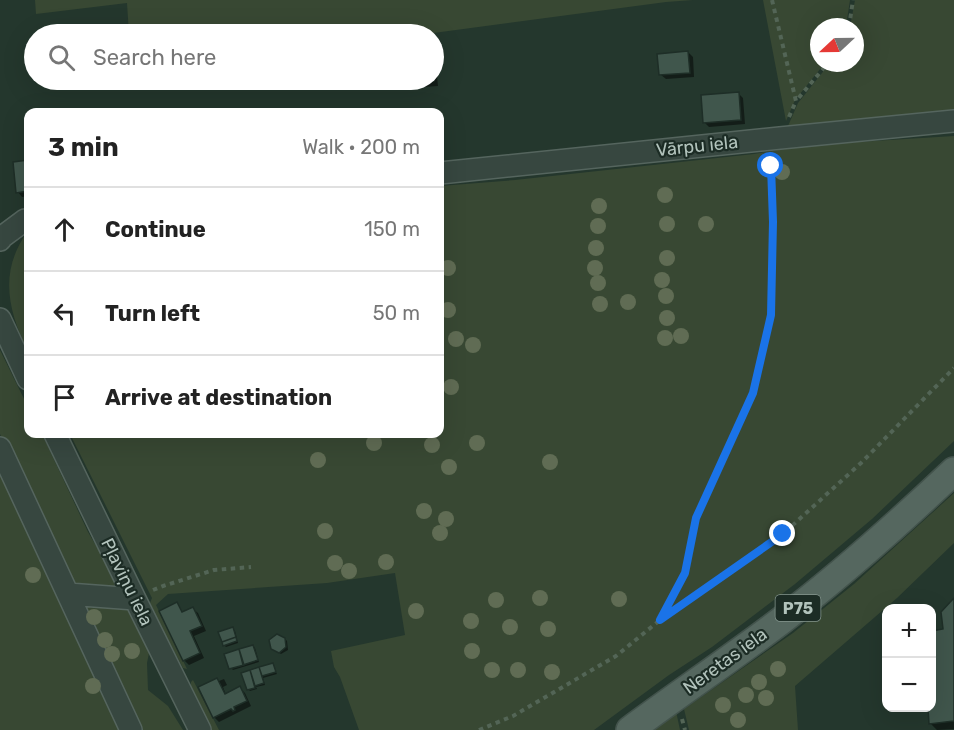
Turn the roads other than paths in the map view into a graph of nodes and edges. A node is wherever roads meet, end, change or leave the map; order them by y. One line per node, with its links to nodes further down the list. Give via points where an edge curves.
1 (954, 121): 2 (street, Vārpu iela)
2 (444, 173)
3 (24, 220): 5 (street)
4 (24, 221): 6 (street)
5 (0, 224)
6 (0, 240)
7 (0, 319): 8 (street)
8 (24, 370)
9 (57, 438): 13 (street, Pļaviņu iela)
10 (0, 448): 12 (street)
11 (954, 471): 16 (main road, Neretas iela / P75, via 825,586)
12 (68, 594): 13 (street); 14 (street)
13 (135, 599): 15 (street, Pļaviņu iela)
14 (130, 730)
15 (200, 730)
16 (630, 730)

